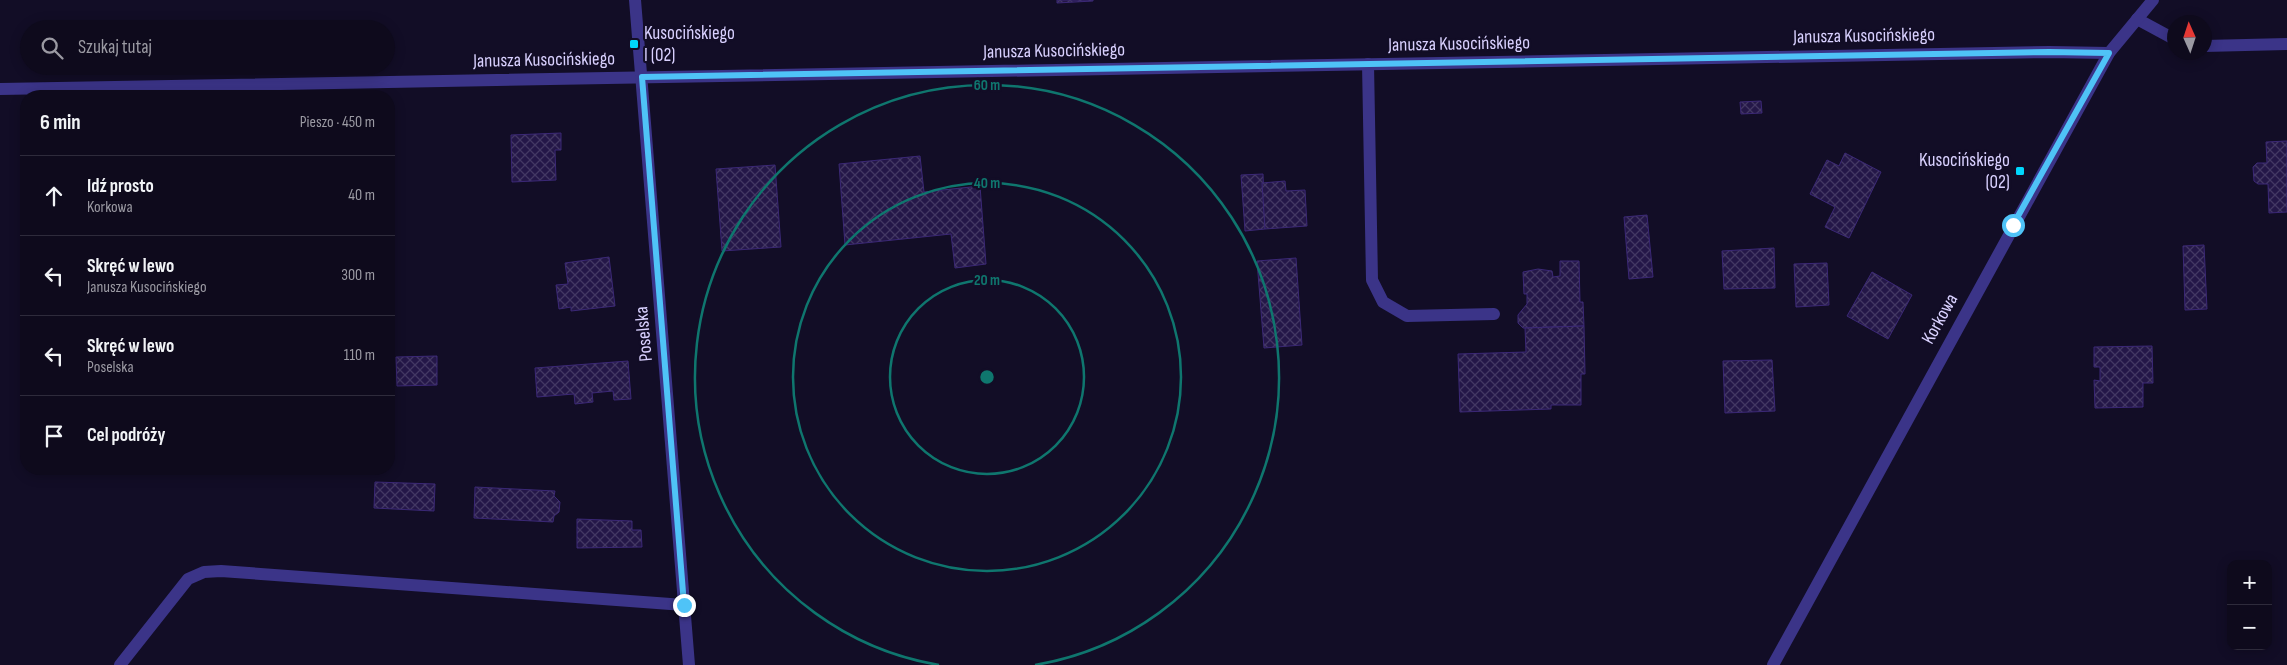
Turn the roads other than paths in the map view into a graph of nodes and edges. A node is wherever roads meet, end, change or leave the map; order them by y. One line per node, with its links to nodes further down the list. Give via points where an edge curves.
1 (635, 0): 9 (street, Poselska)
2 (2153, 0): 3 (street, Korkowa)
3 (2137, 18): 4 (street); 7 (street, Korkowa)
4 (2167, 35)
5 (2287, 44): 6 (street)
6 (2212, 46)
7 (2109, 53): 8 (street, Janusza Kusocińskiego); 15 (street, Korkowa)
8 (1368, 64): 9 (street, Janusza Kusocińskiego); 11 (street, via 1372,280 1383,302 1407,316)
9 (642, 77): 10 (street, Janusza Kusocińskiego); 12 (street, Poselska)
10 (0, 89)
11 (1494, 314)
12 (684, 605): 13 (street, via 221,570 204,572 188,579); 14 (street, Poselska)
13 (120, 665)
14 (689, 665)
15 (1772, 665)

